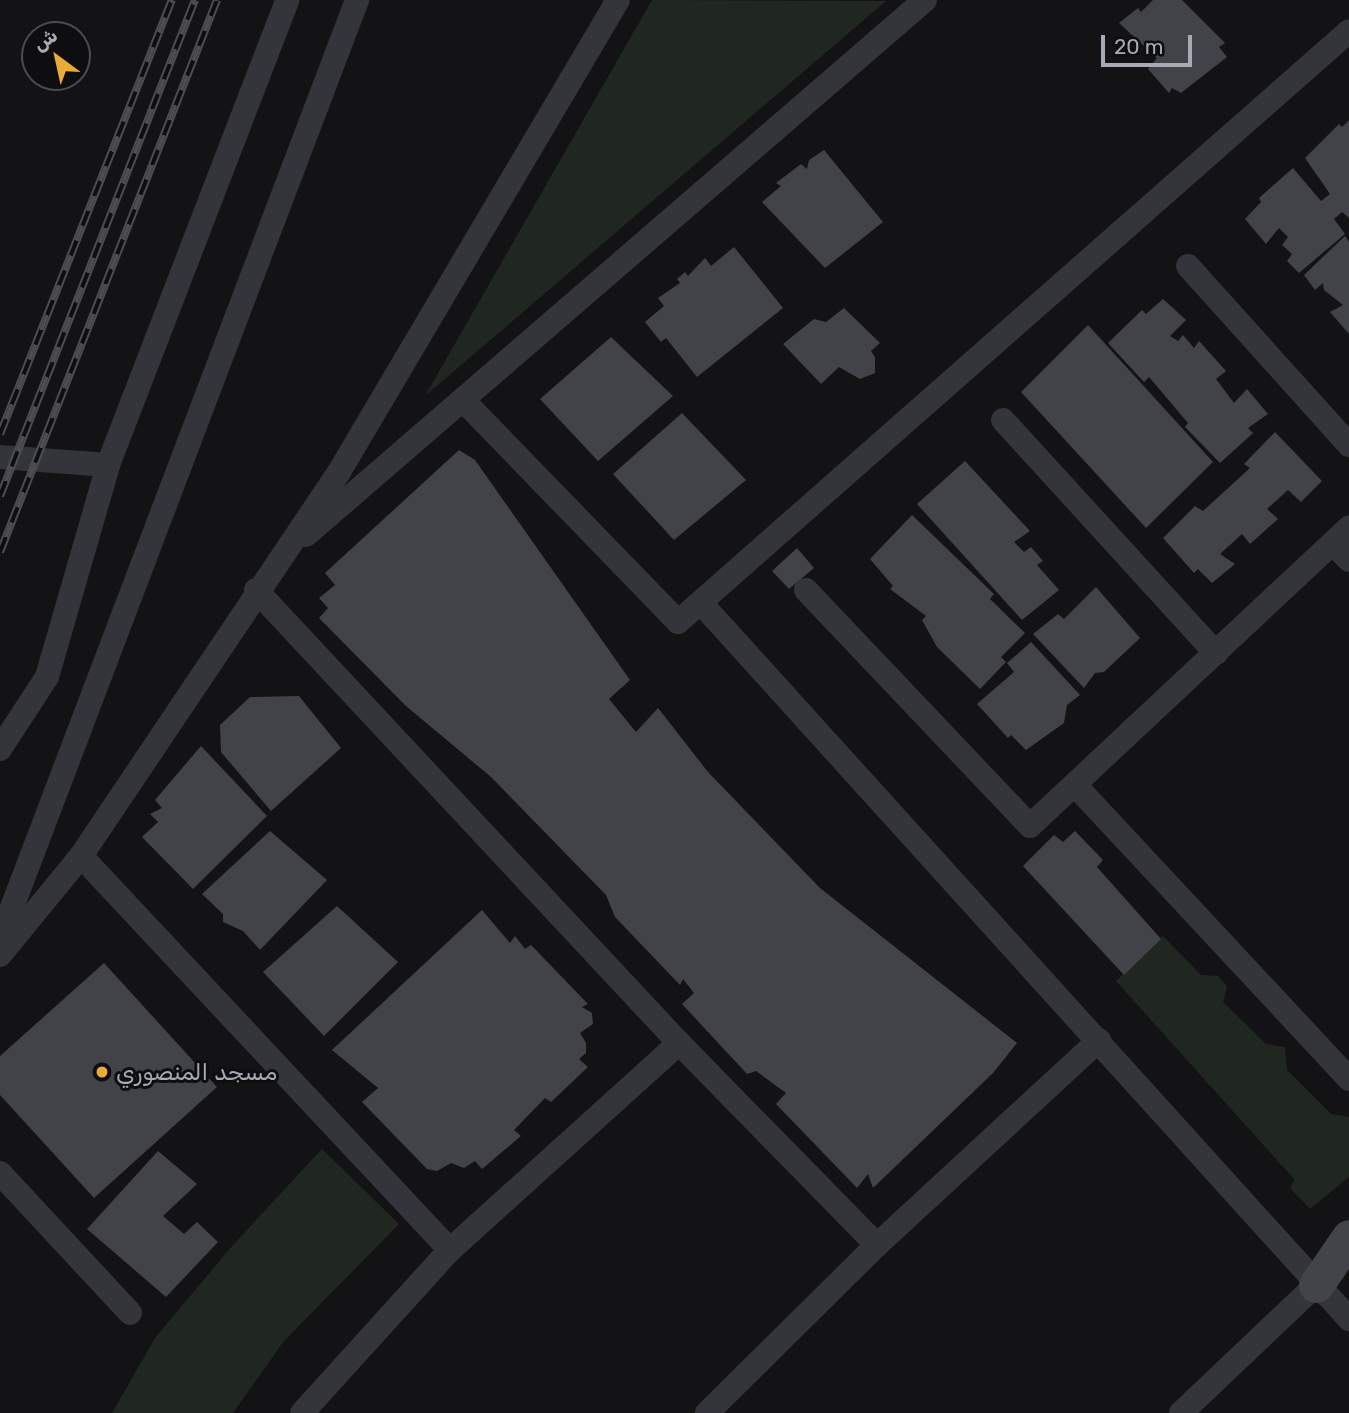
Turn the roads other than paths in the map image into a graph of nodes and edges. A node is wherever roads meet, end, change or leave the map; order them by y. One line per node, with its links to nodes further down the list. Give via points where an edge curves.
1 (287, 0): 11 (street)
2 (357, 0): 21 (street)
3 (618, 0): 13 (street, via 339,472)
4 (911, 4): 7 (street)
5 (1349, 32): 16 (street)
6 (1188, 266): 9 (street)
7 (463, 400): 13 (street); 16 (street, via 678,622)
8 (1003, 421): 17 (street)
9 (1349, 445)
10 (0, 457): 11 (street)
11 (108, 465): 18 (street, via 47,677)
12 (1344, 543): 17 (street)
13 (280, 556): 14 (street)
14 (257, 590): 20 (street); 24 (street)
15 (806, 590): 19 (street, via 1030,826)
16 (701, 603): 23 (street)
17 (1216, 653): 19 (street)
18 (0, 750)
19 (1075, 785): 25 (street)
20 (81, 856): 22 (street); 29 (street)
21 (0, 939)
22 (0, 955)
23 (1099, 1040): 28 (street); 31 (street)
24 (679, 1043): 28 (street); 29 (street)
25 (1349, 1079)
26 (0, 1173): 32 (street)
27 (1349, 1237): 31 (street)
28 (877, 1245): 35 (street)
29 (450, 1250): 34 (street)
30 (1349, 1272): 31 (street)
31 (1316, 1284): 33 (street); 36 (street)
32 (130, 1313)
33 (1349, 1319)
34 (302, 1413)
35 (707, 1413)
36 (1181, 1413)

